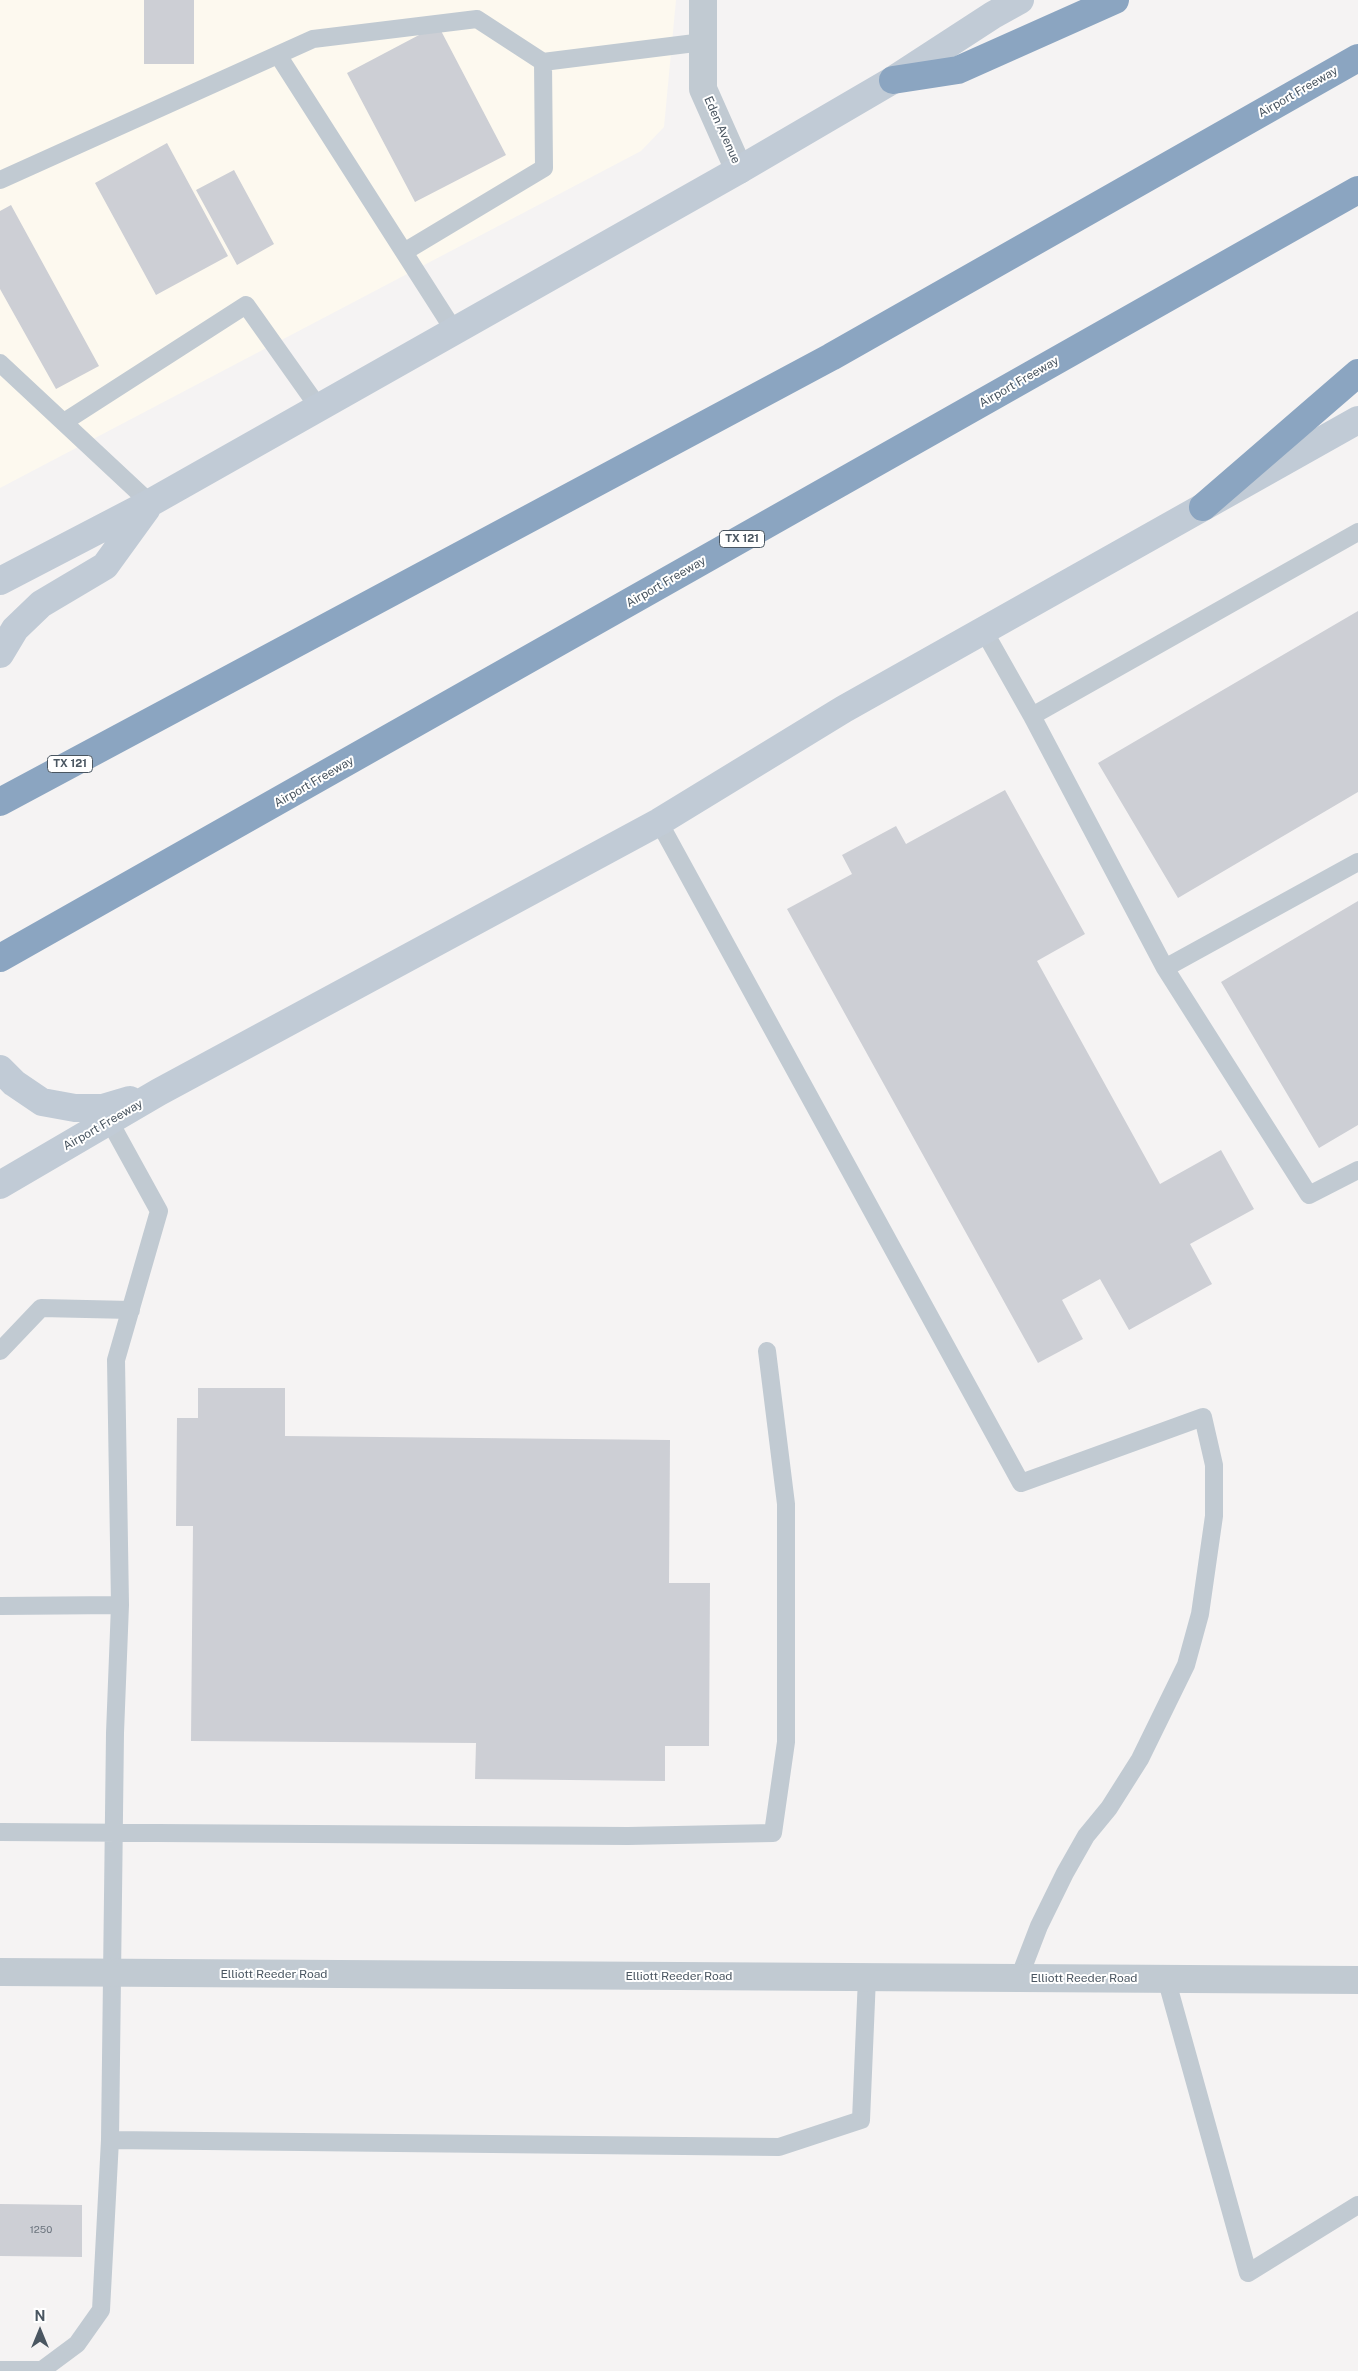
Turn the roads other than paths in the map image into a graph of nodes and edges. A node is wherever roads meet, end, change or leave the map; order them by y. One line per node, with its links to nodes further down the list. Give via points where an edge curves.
1 (702, 0): 4 (street, Eden Avenue)
2 (1020, 0): 8 (main road)
3 (1115, 0): 8 (highway, via 958,70)
4 (703, 42): 7 (lane); 9 (street, Eden Avenue, via 703,88)
5 (278, 55): 7 (lane, via 313,39 477,19); 10 (lane); 12 (lane)
6 (1358, 58): 26 (highway, Airport Freeway / TX 121, via 831,357)
7 (543, 62): 12 (lane, via 544,168)
8 (894, 80): 9 (main road)
9 (739, 170): 13 (main road)
10 (0, 180)
11 (1358, 190): 29 (highway, Airport Freeway / TX 121)
12 (404, 252): 13 (lane)
13 (455, 332): 16 (main road)
14 (0, 363): 18 (lane)
15 (1358, 373): 20 (highway)
16 (319, 408): 18 (lane, via 246,305); 19 (main road)
17 (1358, 420): 20 (main road, Airport Freeway)
18 (64, 422): 19 (lane)
19 (150, 503): 22 (main road); 24 (main road, via 105,566 41,604 15,629)
20 (1203, 507): 23 (main road, Airport Freeway)
21 (1358, 532): 25 (lane)
22 (0, 581)
23 (984, 631): 25 (lane); 27 (main road, Airport Freeway, via 844,709)
24 (0, 654)
25 (1032, 716): 30 (lane)
26 (0, 802)
27 (659, 822): 32 (main road, Airport Freeway); 46 (lane, via 1021,1483 1203,1417 1214,1465 1214,1516 1200,1614 1186,1665 1140,1759 1109,1808 1086,1836 1065,1873 1039,1926)
28 (1358, 862): 30 (lane)
29 (0, 958)
30 (1165, 968): 34 (lane, via 1309,1195)
31 (0, 1069): 32 (main road, via 14,1084 42,1102 75,1108 103,1108)
32 (159, 1092): 33 (main road, Airport Freeway)
33 (110, 1122): 35 (main road, Airport Freeway); 36 (lane, via 159,1211)
34 (1358, 1170)
35 (0, 1185)
36 (131, 1310): 37 (lane, via 41,1308); 39 (lane, via 116,1360)
37 (0, 1351)
38 (767, 1351): 42 (lane, via 786,1504 786,1742 773,1833 628,1836)
39 (120, 1605): 40 (lane); 42 (lane)
40 (0, 1606)
41 (0, 1832): 42 (lane)
42 (113, 1832): 44 (lane)
43 (0, 1972): 44 (street, Elliott Reeder Road)
44 (111, 1973): 45 (street, Elliott Reeder Road); 49 (lane)
45 (867, 1977): 46 (street, Elliott Reeder Road); 49 (lane, via 861,2120 779,2147)
46 (1019, 1978): 47 (street, Elliott Reeder Road)
47 (1166, 1978): 48 (street, Elliott Reeder Road); 50 (lane, via 1248,2274)
48 (1358, 1980)
49 (110, 2140): 51 (lane, via 101,2310 77,2344 42,2370)
50 (1358, 2205)
51 (0, 2370)

